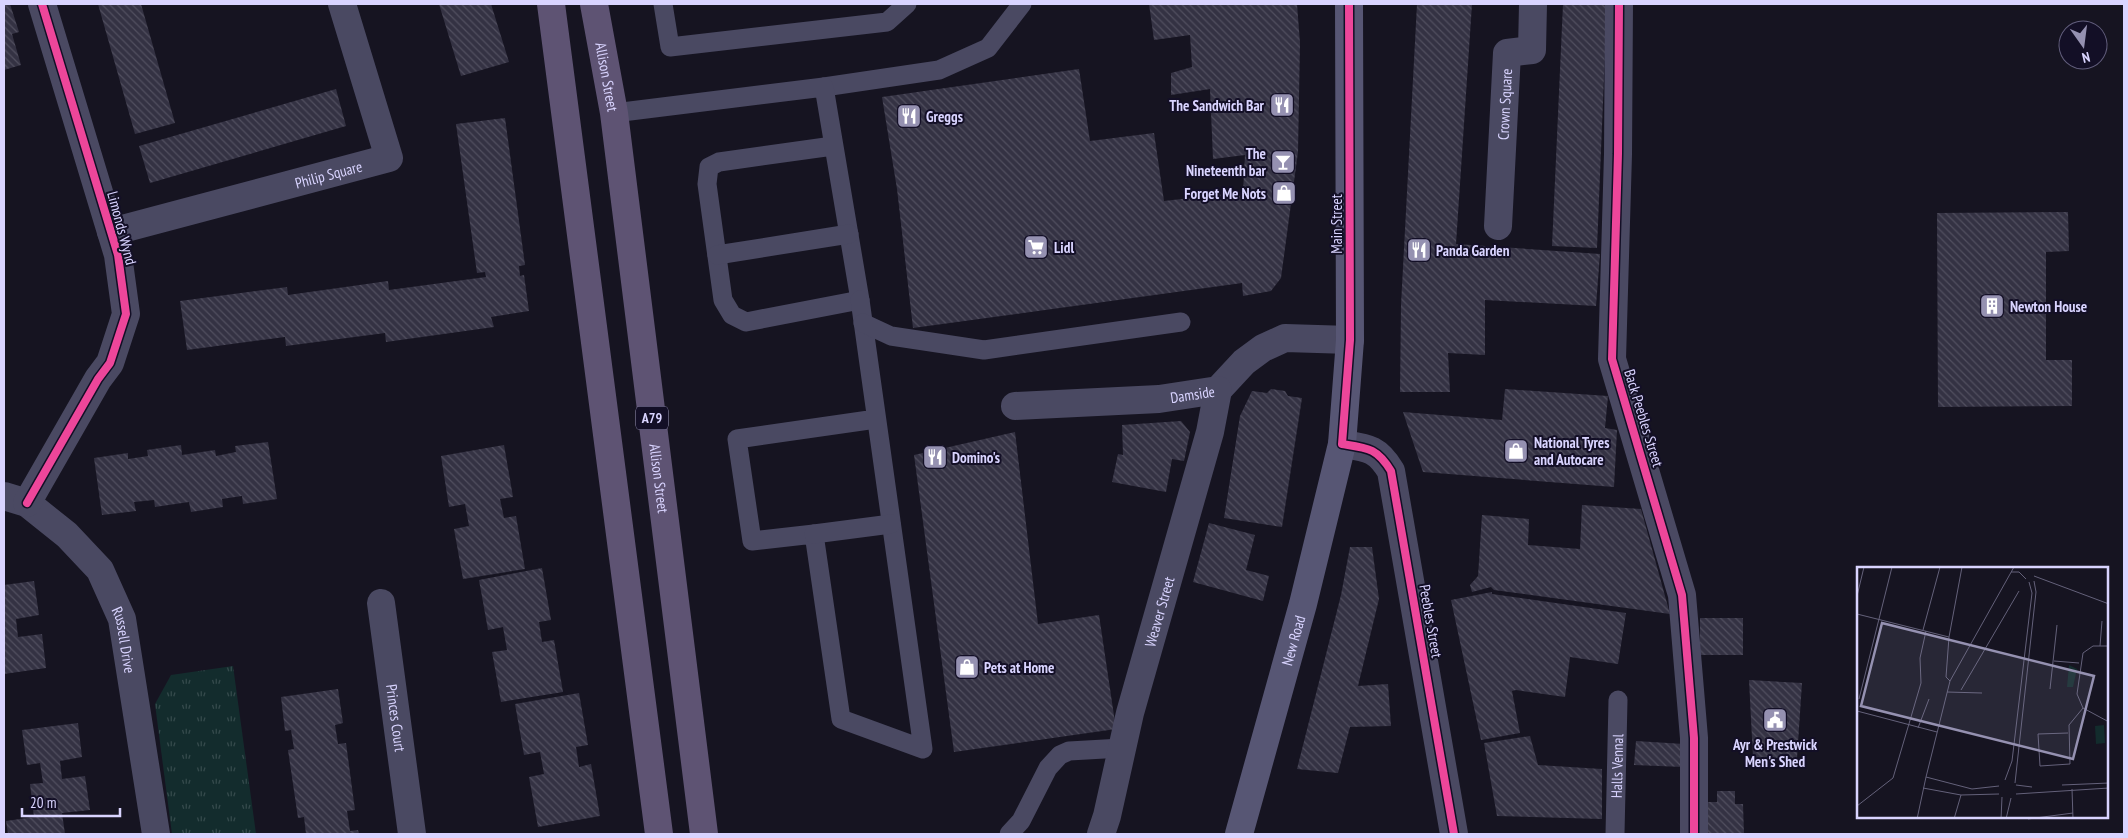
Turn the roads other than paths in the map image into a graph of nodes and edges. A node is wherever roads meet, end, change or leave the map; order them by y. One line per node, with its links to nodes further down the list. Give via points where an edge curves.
1 (42, 4): 15 (street, Limonds Wynd)
2 (342, 4): 15 (street, Philip Square, via 389,158)
3 (550, 4): 34 (main road)
4 (594, 4): 12 (main road, Allison Street / A79)
5 (664, 4): 6 (lane, via 670,47 887,22)
6 (907, 4)
7 (1022, 4): 11 (lane, via 988,48 939,70)
8 (1349, 4): 21 (street, Main Street)
9 (1533, 4): 14 (street, Crown Square, via 1532,50 1507,53)
10 (1619, 4): 41 (street, Back Peebles Street, via 1612,359 1682,595 1694,738)
11 (824, 87): 12 (lane); 13 (lane)
12 (614, 113): 35 (main road, Allison Street / A79)
13 (833, 146): 16 (lane); 17 (lane, via 719,162 709,167 707,184)
14 (1498, 226)
15 (111, 232): 26 (street, Limonds Wynd, via 118,254 126,314 110,363)
16 (849, 234): 17 (lane); 18 (lane)
17 (717, 255): 18 (lane, via 722,300 732,315 746,322)
18 (860, 300): 20 (lane)
19 (1181, 322): 20 (lane, via 984,350 891,336)
20 (863, 323): 24 (lane)
21 (1350, 340): 22 (street, Damside, via 1285,338 1244,362); 25 (street, Main Street)
22 (1218, 390): 23 (street, Damside, via 1158,399); 31 (street, Weaver Street, via 1210,432)
23 (1015, 406)
24 (876, 419): 27 (lane); 28 (lane, via 737,439 752,541)
25 (1342, 444): 38 (street, New Road, via 1303,604); 39 (street, Peebles Street, via 1365,448 1382,456 1391,471)
26 (16, 500): 32 (street, Russell Drive, via 67,535 100,570 122,619)
27 (891, 524): 28 (lane); 28 (lane, via 923,749 841,719)
28 (814, 534)
29 (381, 603): 33 (street, Princes Court)
30 (1618, 700): 40 (lane, Halls Vennal)
31 (1122, 748): 36 (lane, via 1060,754 1048,768 1021,821); 37 (street, Weaver Street)
32 (156, 834)
33 (412, 834)
34 (658, 834)
35 (704, 834)
36 (1009, 834)
37 (1101, 834)
38 (1239, 834)
39 (1454, 834)
40 (1615, 834)
41 (1694, 834)

